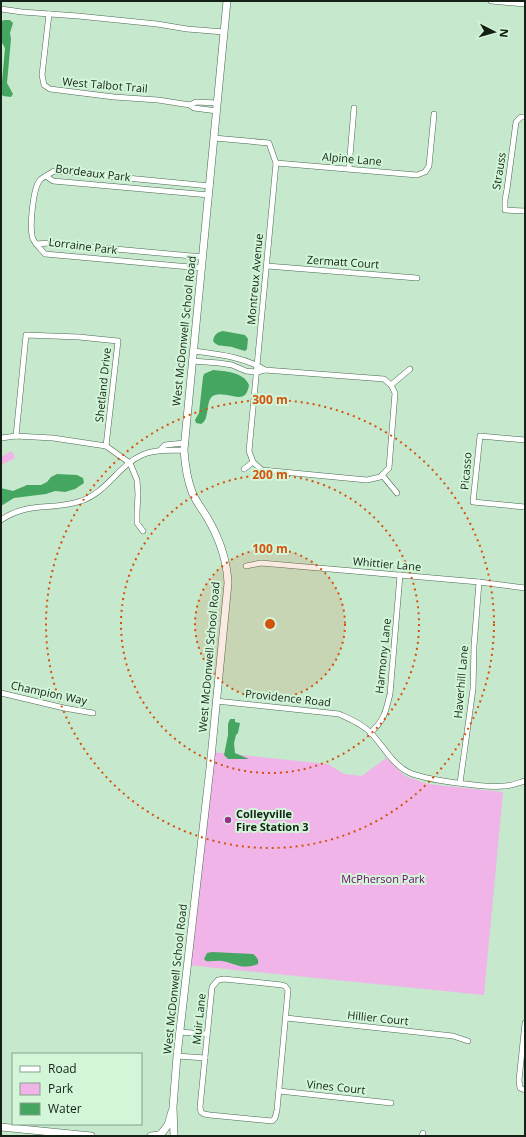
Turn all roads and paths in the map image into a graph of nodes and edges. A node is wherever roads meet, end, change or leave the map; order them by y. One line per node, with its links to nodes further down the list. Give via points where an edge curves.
1 (227, 1): 6 (main road, West McDonwell School Road)
2 (491, 1): 3 (street)
3 (525, 4)
4 (1, 9): 5 (street)
5 (49, 14): 6 (street); 8 (street, West Talbot Trail, via 42,76 44,86 61,91)
6 (224, 32): 7 (main road, West McDonwell School Road)
7 (218, 103): 8 (street, West Talbot Trail, via 196,102); 10 (main road, West McDonwell School Road)
8 (190, 105): 10 (street, West Talbot Trail, via 194,108)
9 (354, 108): 15 (street)
10 (217, 111): 13 (main road, West McDonwell School Road)
11 (434, 114): 15 (street, Alpine Lane, via 429,166 425,172 417,175)
12 (523, 117): 21 (street, Strauss, via 516,122 505,210)
13 (214, 138): 14 (street, Montreux Avenue, via 269,143); 18 (main road, West McDonwell School Road)
14 (276, 163): 15 (street, Alpine Lane); 26 (street, Montreux Avenue)
15 (349, 168)
16 (46, 176): 17 (street, Bordeaux Park, via 54,171); 19 (street, Bordeaux Park, via 53,181); 22 (street, via 36,187 34,200 32,232)
17 (186, 184): 18 (street, Bordeaux Park); 19 (street)
18 (210, 186): 20 (main road, West McDonwell School Road)
19 (185, 193): 20 (street, Bordeaux Park)
20 (209, 196): 24 (main road, West McDonwell School Road)
21 (525, 211)
22 (36, 244): 23 (street, Lorraine Park); 25 (street, Lorraine Park, via 45,254)
23 (180, 255): 24 (street, Lorraine Park); 25 (street)
24 (203, 257): 27 (main road, West McDonwell School Road)
25 (179, 266): 27 (street, Lorraine Park)
26 (267, 266): 28 (street, Zermatt Court); 31 (street, Montreux Avenue)
27 (201, 268): 29 (main road, West McDonwell School Road)
28 (417, 278)
29 (194, 351): 30 (main road, West McDonwell School Road); 31 (street, via 221,354)
30 (192, 361): 34 (street, via 232,365 246,371); 40 (main road, West McDonwell School Road)
31 (257, 365): 33 (street); 34 (street, Montreux Avenue)
32 (410, 369): 35 (street)
33 (265, 370): 34 (street); 35 (street, via 384,379)
34 (257, 372): 41 (street, Montreux Avenue, via 249,451)
35 (391, 385): 44 (street, via 394,393 388,468)
36 (16, 436): 37 (street); 39 (street, via 73,440); 39 (street, Shetland Drive, via 26,335 118,341)
37 (1, 438)
38 (525, 440): 46 (street, Picasso, via 480,436 473,502)
39 (106, 446): 42 (street)
40 (184, 447): 42 (street, via 165,445 160,450 141,455); 54 (main road, West McDonwell School Road, via 192,492 215,533 227,574)
41 (253, 462): 43 (street); 44 (street, via 262,470 367,480 380,478)
42 (130, 463): 47 (street, via 103,488 81,501 27,508); 48 (street, via 137,480 137,523)
43 (244, 469)
44 (382, 475): 45 (street)
45 (397, 493)
46 (525, 507)
47 (1, 520)
48 (143, 531)
49 (246, 566): 50 (street, Whittier Lane, via 261,563)
50 (400, 575): 51 (street, Whittier Lane); 56 (street, Harmony Lane, via 390,694 386,713 380,724)
51 (479, 582): 52 (street, Whittier Lane); 58 (street, Haverhill Lane, via 473,689)
52 (525, 588)
53 (1, 693): 55 (street, Champion Way)
54 (216, 701): 56 (street, Providence Road, via 338,714 356,721); 61 (main road, West McDonwell School Road)
55 (92, 713)
56 (370, 733): 58 (street, Providence Road, via 407,772 428,779)
57 (525, 781): 58 (street, Providence Road, via 504,786)
58 (460, 783)
59 (286, 1018): 62 (street, Muir Lane, via 288,993 287,988 282,985 218,980 212,986); 63 (street, Hillier Court, via 453,1036); 67 (street)
60 (525, 1023): 66 (street, via 519,1080)
61 (179, 1032): 62 (street); 64 (main road, West McDonwell School Road)
62 (207, 1034): 65 (street, Muir Lane)
63 (468, 1041)
64 (177, 1056): 65 (street); 69 (main road, West McDonwell School Road)
65 (205, 1058): 67 (street, Muir Lane, via 200,1107 204,1114 272,1121 277,1110)
66 (523, 1089)
67 (279, 1091): 68 (street, Vines Court)
68 (391, 1103)
69 (173, 1108): 71 (main road, West McDonwell School Road, via 168,1124); 72 (main road, West McDonwell School Road)
70 (1, 1127): 73 (main road)
71 (157, 1135): 72 (main road)
72 (175, 1135)
73 (91, 1136)

